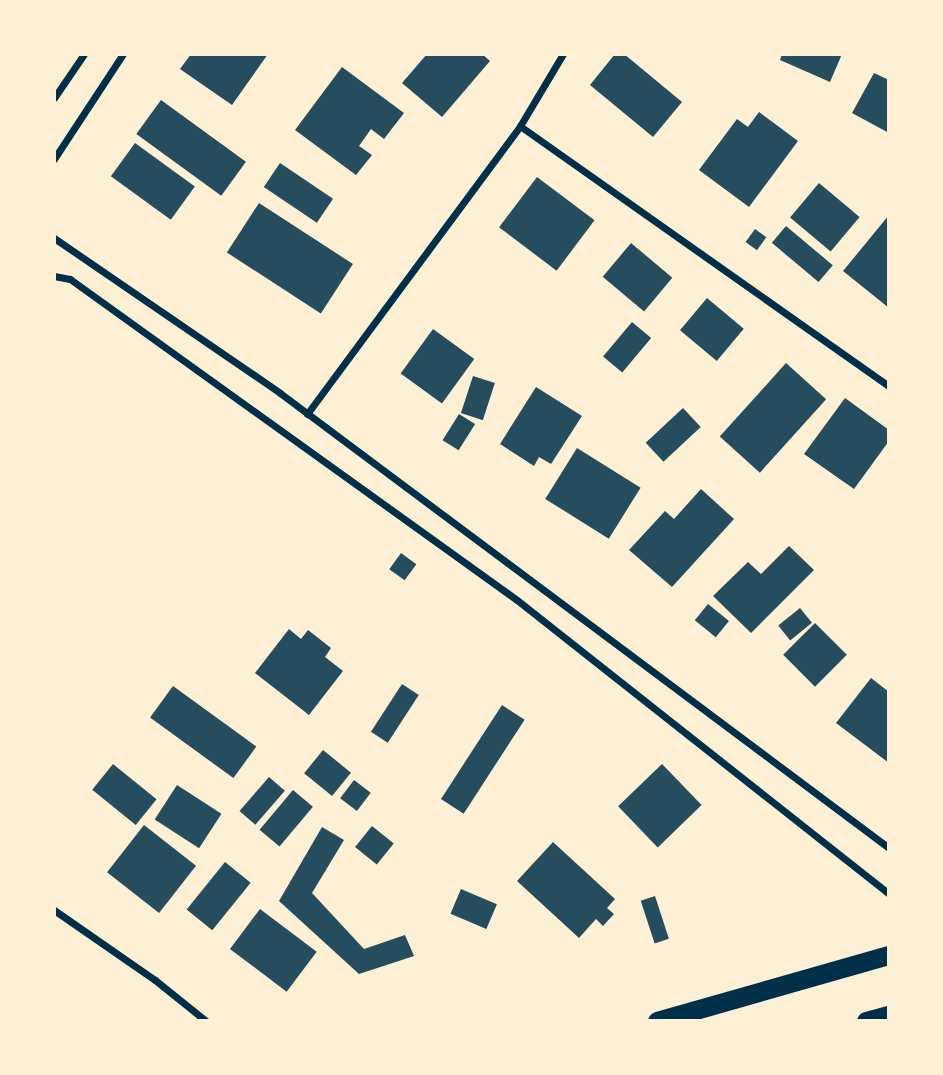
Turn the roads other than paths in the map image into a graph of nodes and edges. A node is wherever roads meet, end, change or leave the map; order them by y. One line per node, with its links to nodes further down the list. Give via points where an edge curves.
1 (84, 54): 4 (street)
2 (123, 54): 6 (street)
3 (563, 54): 5 (street)
4 (54, 98)
5 (520, 126): 9 (street); 10 (street)
6 (54, 159)
7 (54, 238): 10 (street)
8 (54, 276): 12 (street, via 70,279 517,600)
9 (889, 386)
10 (307, 414): 11 (street)
11 (889, 848)
12 (889, 894)
13 (54, 910): 16 (street, via 155,979)
14 (889, 955): 17 (highway)
15 (889, 1014): 18 (highway)
16 (206, 1021)
17 (657, 1021)
18 (866, 1021)

